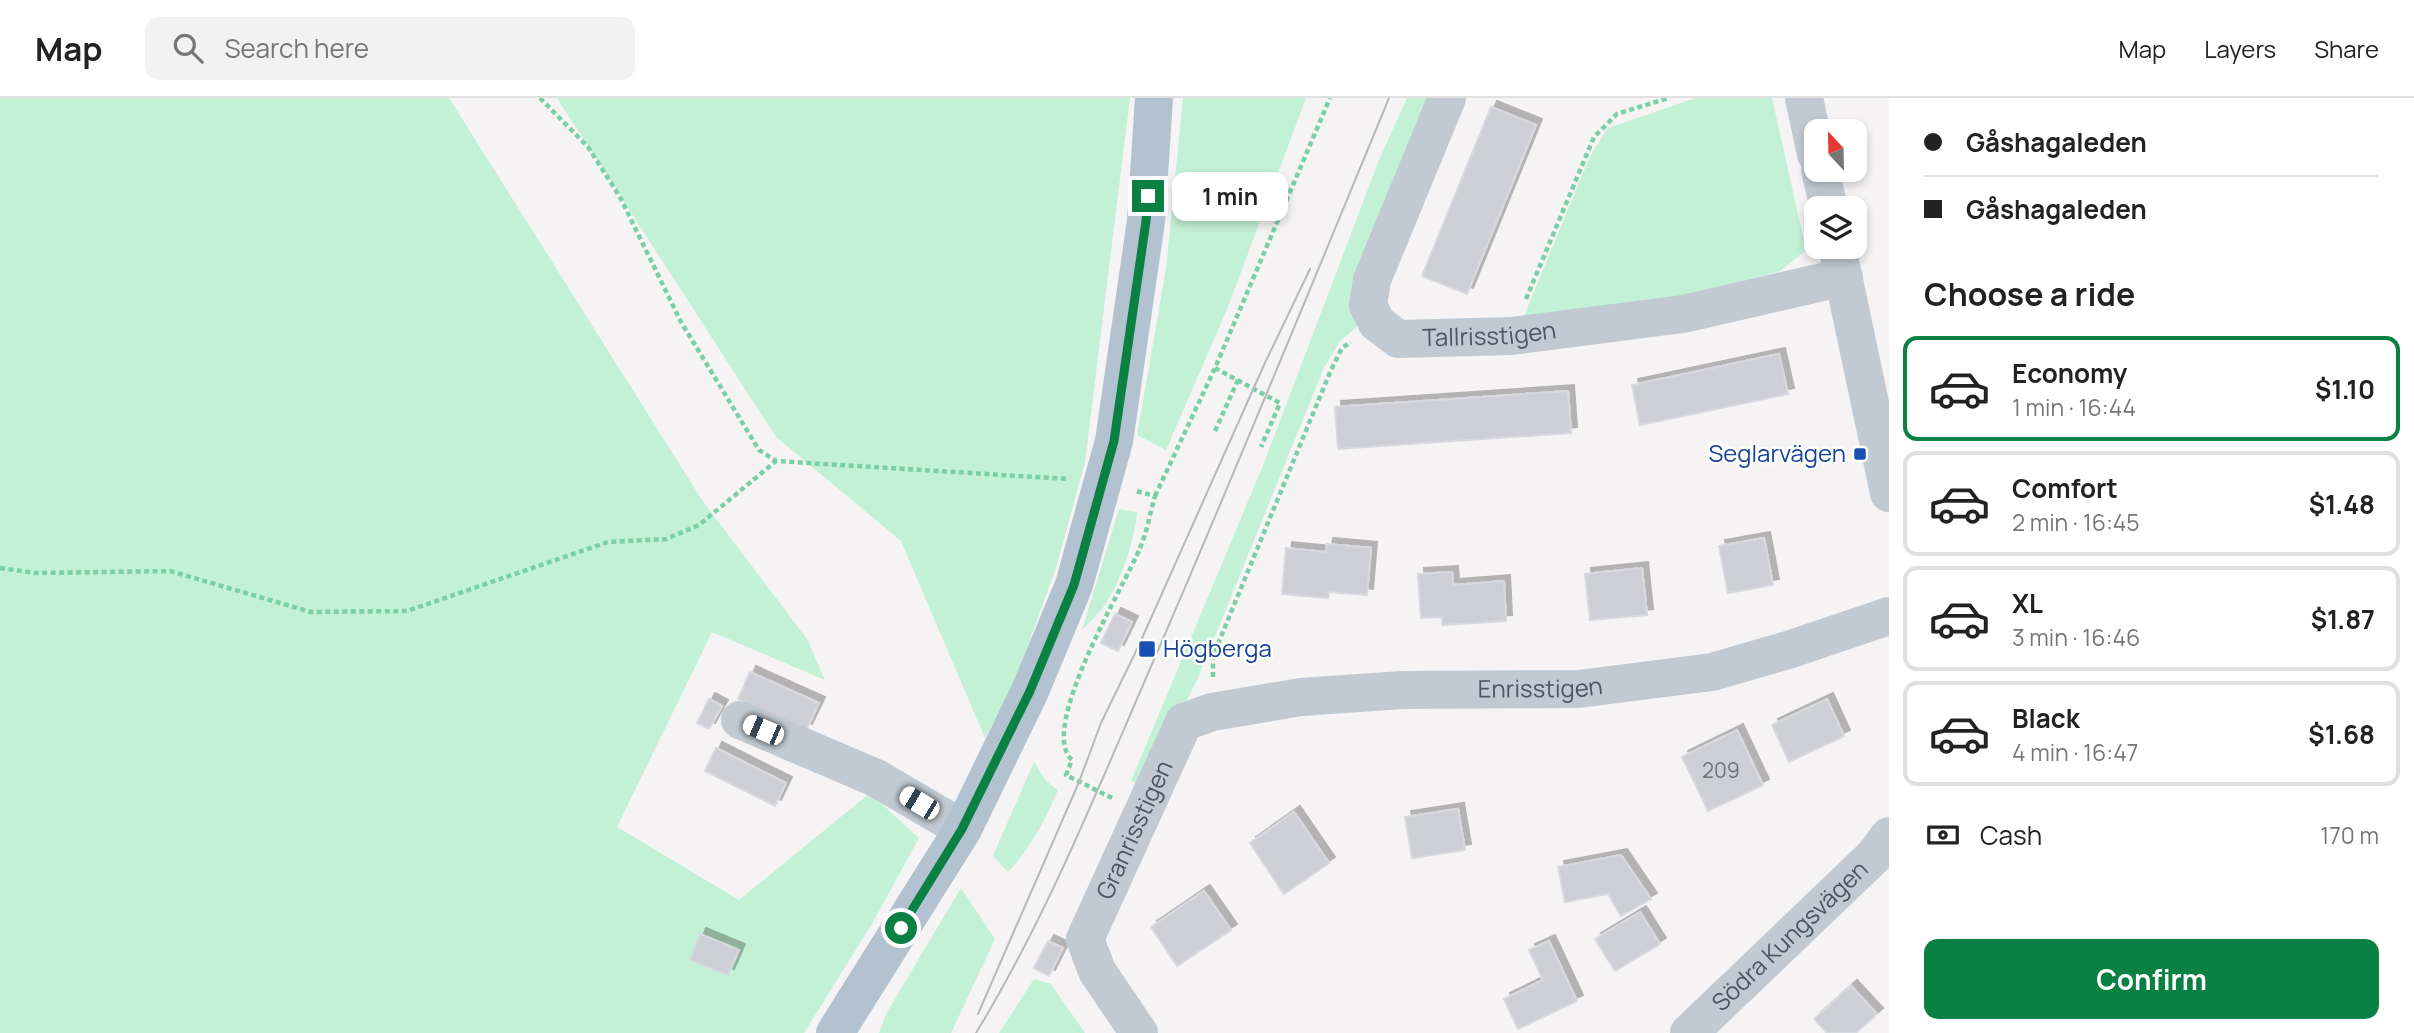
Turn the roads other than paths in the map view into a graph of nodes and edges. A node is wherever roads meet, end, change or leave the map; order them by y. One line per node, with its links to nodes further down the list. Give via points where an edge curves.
1 (1154, 98): 10 (main road, via 1146,221 1114,441 1074,585 1030,691)
2 (1447, 98): 5 (street, Tallrisstigen, via 1372,280 1368,305 1377,323 1398,339 1511,336 1683,314)
3 (1804, 98): 4 (street)
4 (1808, 119)
5 (1841, 262): 6 (street)
6 (1889, 493)
7 (1889, 616): 8 (street, Enrisstigen, via 1712,672 1578,689 1301,697)
8 (1198, 717): 13 (street, Granrisstigen, via 1135,828 1085,939 1097,971)
9 (740, 720): 10 (street, via 876,778)
10 (962, 829): 12 (main road)
11 (1889, 836): 14 (street, Södra Kungsvägen, via 1874,856)
12 (835, 1033)
13 (1139, 1033)
14 (1689, 1033)

